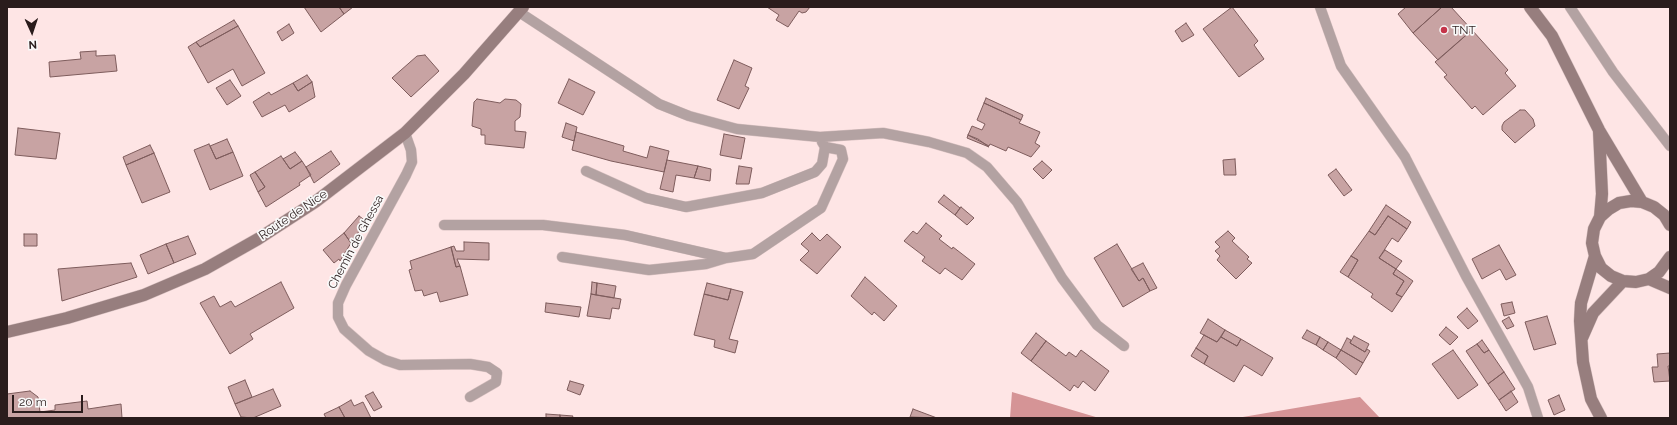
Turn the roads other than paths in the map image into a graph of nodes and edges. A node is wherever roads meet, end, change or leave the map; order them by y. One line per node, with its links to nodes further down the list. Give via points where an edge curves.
1 (1320, 7): 26 (lane, via 1341,66 1405,157 1466,276 1528,387)
2 (1530, 7): 5 (main road, via 1552,36)
3 (1570, 7): 8 (lane, via 1612,72)
4 (521, 10): 6 (main road, Route de Nice, via 464,74); 7 (lane, via 659,104 689,116 737,129)
5 (1599, 130): 11 (main road); 12 (main road, via 1602,194)
6 (406, 133): 22 (main road, Route de Nice, via 315,202 205,269 144,295 67,318); 25 (lane, Chemin de Ghessa, via 412,162 346,285 338,303 338,317 344,329 369,351 395,364 470,364 488,367 497,373 496,382)
7 (820, 136): 9 (lane); 24 (lane, via 883,133 967,153 986,167 1017,202 1062,278 1097,325)
8 (1670, 146)
9 (825, 147): 10 (lane, via 822,164 815,172 762,193 686,207 646,198); 18 (lane, via 841,150 843,159 821,208 753,254)
10 (586, 171)
11 (1642, 202): 12 (main road, via 1619,203); 14 (main road, via 1659,211)
12 (1600, 217): 15 (main road, via 1594,229 1592,243)
13 (444, 225): 18 (lane, via 543,225 625,236)
14 (1670, 225)
15 (1595, 256): 20 (main road, via 1601,268); 23 (main road, via 1581,303)
16 (562, 257): 18 (lane, via 649,270 706,264)
17 (1670, 257): 19 (main road, via 1660,272)
18 (726, 258)
19 (1649, 279): 20 (main road); 21 (main road)
20 (1623, 281): 23 (main road, via 1593,313)
21 (1670, 288)
22 (7, 332)
23 (1582, 339): 27 (main road, via 1583,362 1591,399)
24 (1124, 346)
25 (470, 397)
26 (1538, 418)
27 (1601, 418)

